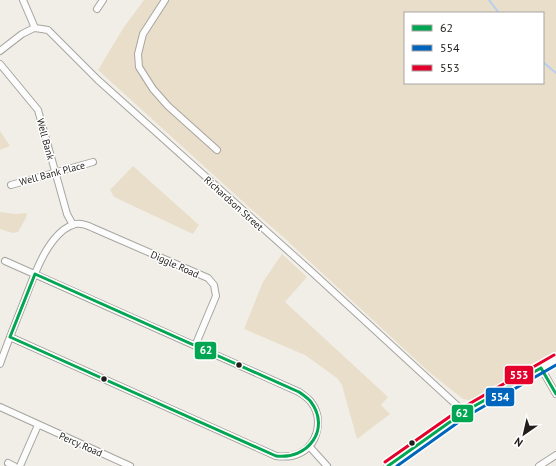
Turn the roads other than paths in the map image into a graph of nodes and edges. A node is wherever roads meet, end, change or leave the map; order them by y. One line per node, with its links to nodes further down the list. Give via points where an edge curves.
1 (23, 0): 5 (street)
2 (103, 0): 4 (street)
3 (165, 0): 8 (street, via 143,34 138,54 139,67 168,106)
4 (97, 9)
5 (35, 28): 6 (street); 22 (street, Richardson Street, via 48,30 98,80)
6 (0, 51)
7 (0, 64): 10 (street, Well Bank, via 38,110)
8 (217, 150)
9 (93, 162): 10 (street, Well Bank Place)
10 (55, 173): 11 (street, Well Bank Place); 12 (street, Well Bank, via 67,214)
11 (11, 184)
12 (73, 225): 14 (street, via 53,241); 16 (street, Diggle Road, via 84,224 208,278 214,285 216,296)
13 (5, 261): 14 (street)
14 (35, 274): 15 (street); 16 (street)
15 (10, 337): 18 (street); 24 (street, via 270,454 292,456)
16 (195, 346): 24 (street, via 299,392 311,401 318,414 319,426)
17 (556, 359): 19 (main road)
18 (0, 364)
19 (541, 368): 20 (street); 22 (main road)
20 (556, 394)
21 (0, 407): 23 (street, Percy Road)
22 (464, 412): 30 (main road)
23 (38, 425): 26 (street, Percy Road); 27 (street)
24 (309, 446): 29 (street)
25 (556, 455): 31 (street)
26 (123, 464): 28 (street, Percy Road)
27 (20, 466)
28 (130, 466)
29 (327, 466)
30 (388, 466)
31 (539, 466)

